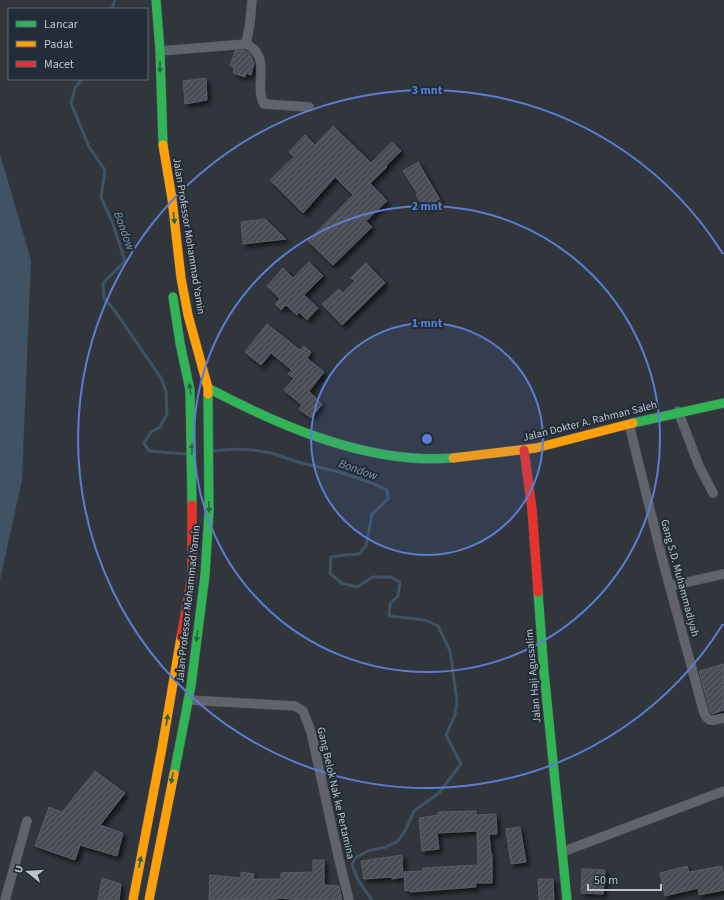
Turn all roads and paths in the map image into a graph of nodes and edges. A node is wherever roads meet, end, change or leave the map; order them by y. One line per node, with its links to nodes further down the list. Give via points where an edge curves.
1 (148, 0): 7 (main road, Jalan Professor Mohammad Yamin, via 155,144)
2 (156, 0): 5 (main road, Jalan Professor Mohammad Yamin)
3 (252, 0): 4 (street)
4 (246, 44): 5 (street); 6 (street, via 259,57 262,102)
5 (160, 51): 9 (main road, Jalan Professor Mohammad Yamin, one-way to 9, via 163,148 181,278 188,315)
6 (309, 107)
7 (160, 185)
8 (173, 291): 20 (main road, Jalan Professor Mohammad Yamin, one-way to 8, via 192,576 193,555 190,390)
9 (208, 388): 11 (main road, Jalan Professor Mohammad Yamin); 11 (main road, Jalan Dokter A. Rahman Saleh)
10 (724, 403): 12 (main road, Jalan Dokter A. Rahman Saleh)
11 (219, 404): 14 (main road, Jalan Dokter A. Rahman Saleh, via 314,436 385,454 426,459); 18 (main road, Jalan Professor Mohammad Yamin, one-way to 18, via 208,431 209,512 205,576)
12 (678, 411): 13 (main road, Jalan Dokter A. Rahman Saleh); 15 (street, via 699,466)
13 (629, 424): 14 (main road, Jalan Dokter A. Rahman Saleh); 17 (street, Gang S.D. Muhammadiyah)
14 (524, 450): 24 (main road, Jalan Haji Agussalim, via 532,509 544,672)
15 (713, 493)
16 (724, 574): 17 (street)
17 (670, 586): 19 (street, Gang S.D. Muhammadiyah, via 704,713 707,719 713,721)
18 (188, 700): 21 (main road, Jalan Professor Mohammad Yamin); 28 (street, Gang Belok Nak ke Pertamina, via 295,706 304,711)
19 (724, 718)
20 (162, 748): 21 (main road); 26 (main road, Jalan Professor Mohammad Yamin, one-way to 20)
21 (178, 750): 27 (main road, Jalan Professor Mohammad Yamin, one-way to 27)
22 (724, 791): 24 (street)
23 (27, 821): 25 (street)
24 (562, 852): 29 (main road, Jalan Haji Agussalim)
25 (5, 900)
26 (133, 900)
27 (150, 900)
28 (349, 900)
29 (567, 900)

